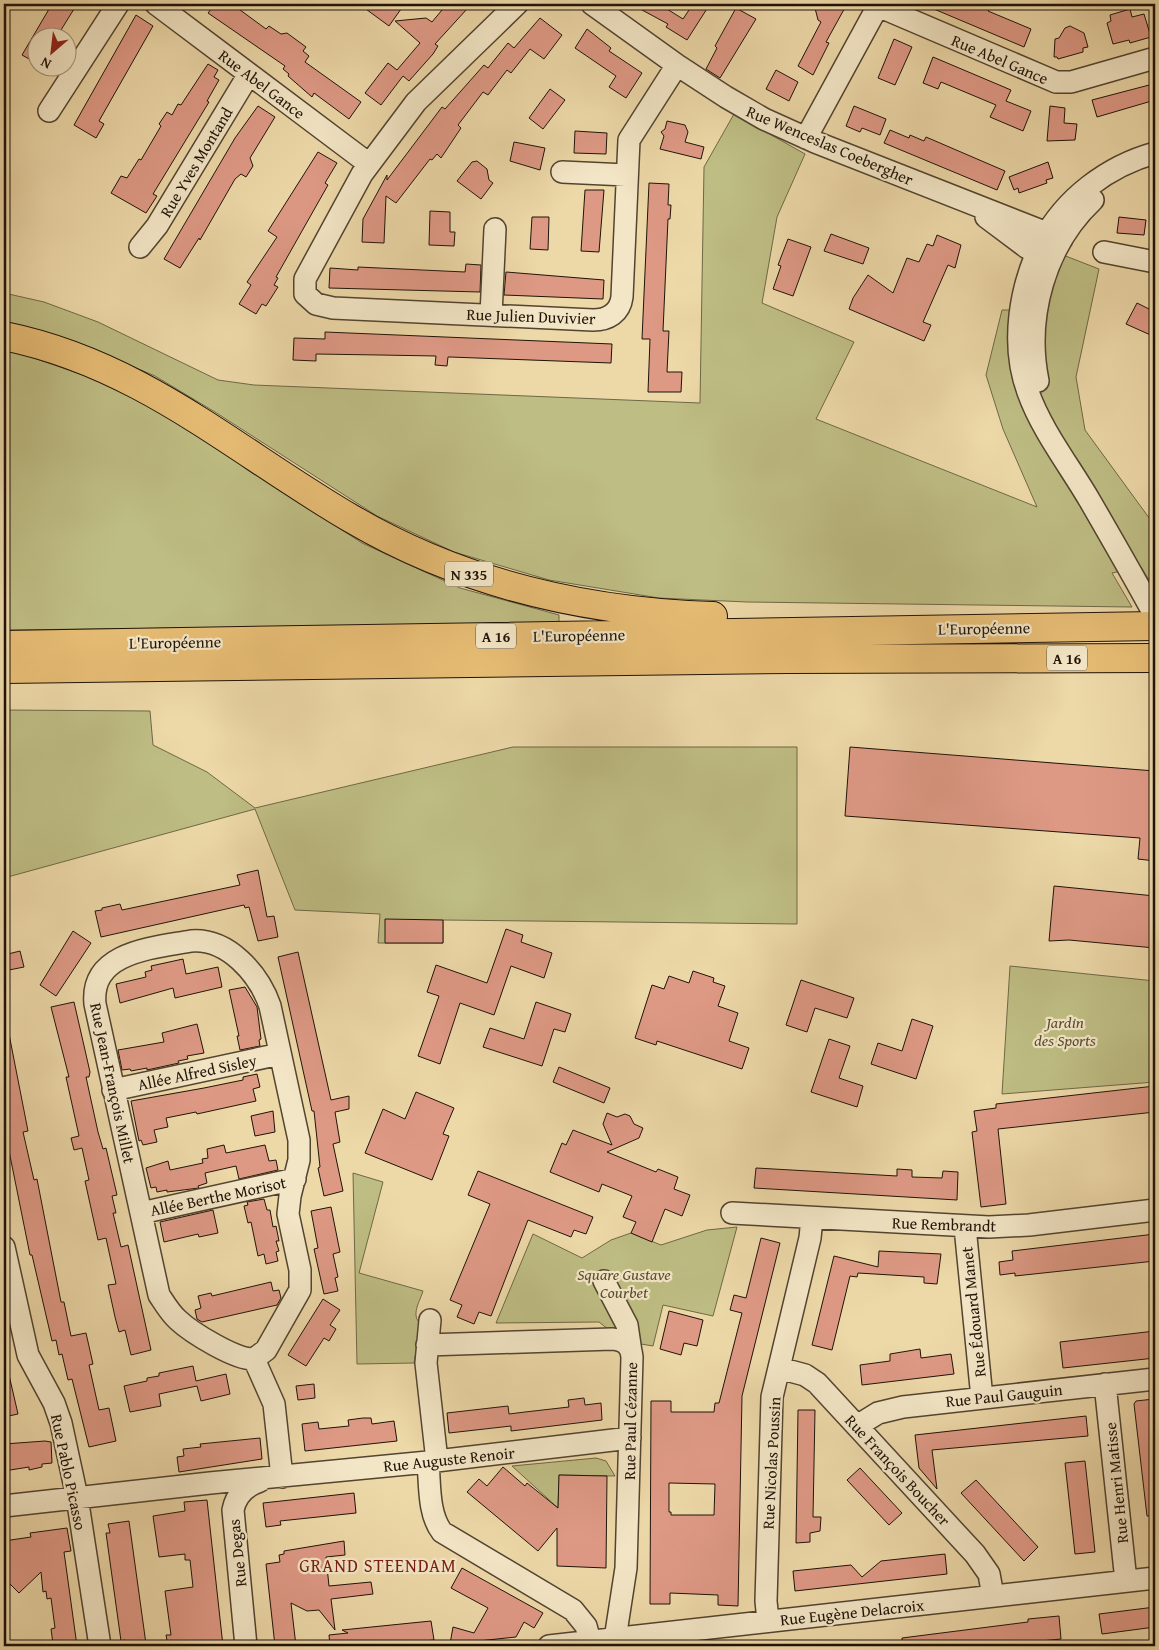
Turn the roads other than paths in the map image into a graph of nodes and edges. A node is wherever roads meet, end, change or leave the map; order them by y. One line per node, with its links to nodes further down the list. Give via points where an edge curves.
1 (118, 4): 9 (street)
2 (156, 4): 8 (street, Rue Abel Gance)
3 (517, 4): 13 (street, via 421,96)
4 (592, 4): 7 (street, Rue Wenceslas Coebergher)
5 (878, 5): 6 (street, Rue Abel Gance, via 1056,82 1071,82); 10 (street)
6 (1155, 58)
7 (677, 66): 10 (street, Rue Wenceslas Coebergher, via 747,110); 15 (street, Rue Julien Duvivier, via 630,136)
8 (249, 74): 13 (street, Rue Abel Gance); 19 (street, Rue Yves Montand, via 157,226)
9 (49, 111)
10 (806, 138): 16 (street, Rue Wenceslas Coebergher)
11 (1155, 153): 18 (street, via 1101,177 1063,212)
12 (1155, 159): 18 (street, via 1102,193)
13 (369, 164): 23 (street, Rue Julien Duvivier, via 306,279 304,289 307,298 327,308)
14 (562, 172): 15 (street)
15 (626, 174): 23 (street, Rue Julien Duvivier, via 622,297 617,311 599,320)
16 (949, 195): 18 (street, Rue Wenceslas Coebergher); 21 (street, Rue Wenceslas Coebergher)
17 (496, 229): 23 (street)
18 (1055, 236): 21 (street)
19 (140, 247)
20 (1104, 252): 22 (street)
21 (1044, 257): 25 (street, via 1026,285 1020,317 1019,346 1028,393 1045,428)
22 (1155, 262)
23 (491, 315)
24 (4, 336): 27 (highway, N 335, via 76,356 128,379 175,404 366,527 435,561 495,582 565,600 634,611)
25 (1155, 616)
26 (1155, 626): 27 (highway, L'Européenne / A 16)
27 (989, 628): 28 (highway, L'Européenne / A 16)
28 (4, 645)
29 (788, 658): 30 (highway, L'Européenne / A 16); 31 (highway, L'Européenne / A 16); 32 (highway, via 531,678)
30 (1155, 658)
31 (4, 669)
32 (4, 685)
33 (280, 1054): 34 (street, Allée Alfred Sisley); 34 (street, Rue Jean-François Millet, via 268,1000 243,964 220,945 206,941 184,942 120,957 104,968 97,980 95,1004); 35 (street, Rue Jean-François Millet, via 299,1140)
34 (113, 1090): 37 (street, Rue Jean-François Millet)
35 (295, 1179): 37 (street, Allée Berthe Morisot); 46 (street, Rue Jean-François Millet, via 288,1214 301,1277 300,1290 266,1350)
36 (1155, 1210): 40 (street, Rue Rembrandt, via 1029,1225)
37 (141, 1213): 46 (street, Rue Jean-François Millet, via 157,1288 168,1309 180,1321 232,1354)
38 (732, 1213): 39 (street, Rue Rembrandt)
39 (812, 1218): 40 (street, Rue Rembrandt); 47 (street, Rue Nicolas Poussin)
40 (965, 1227): 50 (street, Rue Édouard Manet)
41 (4, 1247): 55 (street, Rue Pablo Picasso, via 28,1355 58,1413)
42 (604, 1280): 45 (street, via 627,1325)
43 (430, 1320): 44 (street)
44 (427, 1345): 45 (street, Rue Paul Cézanne, via 612,1339 623,1341); 53 (street)
45 (631, 1352): 52 (street, Rue Paul Cézanne)
46 (254, 1359): 54 (street, via 274,1404)
47 (779, 1368): 51 (street, Rue François Boucher, via 813,1380); 60 (street, Rue Nicolas Poussin, via 771,1413)
48 (1155, 1379): 49 (street, Rue Paul Gauguin)
49 (1105, 1384): 50 (street, Rue Paul Gauguin); 58 (street, Rue Henri Matisse)
50 (982, 1398): 51 (street, Rue Paul Gauguin, via 894,1408 878,1413)
51 (857, 1426): 59 (street, Rue François Boucher, via 975,1554 989,1574)
52 (630, 1438): 53 (street, Rue Auguste Renoir); 61 (street, Rue Paul Cézanne, via 626,1568)
53 (433, 1462): 54 (street, Rue Auguste Renoir); 62 (street, via 433,1512 442,1532 566,1604 583,1621)
54 (275, 1478): 55 (street, Rue Auguste Renoir); 64 (street, Rue Degas, via 245,1488 238,1495 233,1510)
55 (77, 1497): 56 (street, Rue Auguste Renoir); 63 (street, Rue Pablo Picasso)
56 (4, 1506)
57 (1155, 1578): 58 (street, Rue Eugène Delacroix)
58 (1126, 1581): 59 (street, Rue Eugène Delacroix)
59 (993, 1596): 60 (street, Rue Eugène Delacroix)
60 (768, 1621): 61 (street, Rue Eugène Delacroix)
61 (615, 1639): 62 (street, Rue Eugène Delacroix)
62 (590, 1642): 65 (street, Rue Eugène Delacroix)
63 (100, 1646)
64 (246, 1646)
65 (549, 1646)

